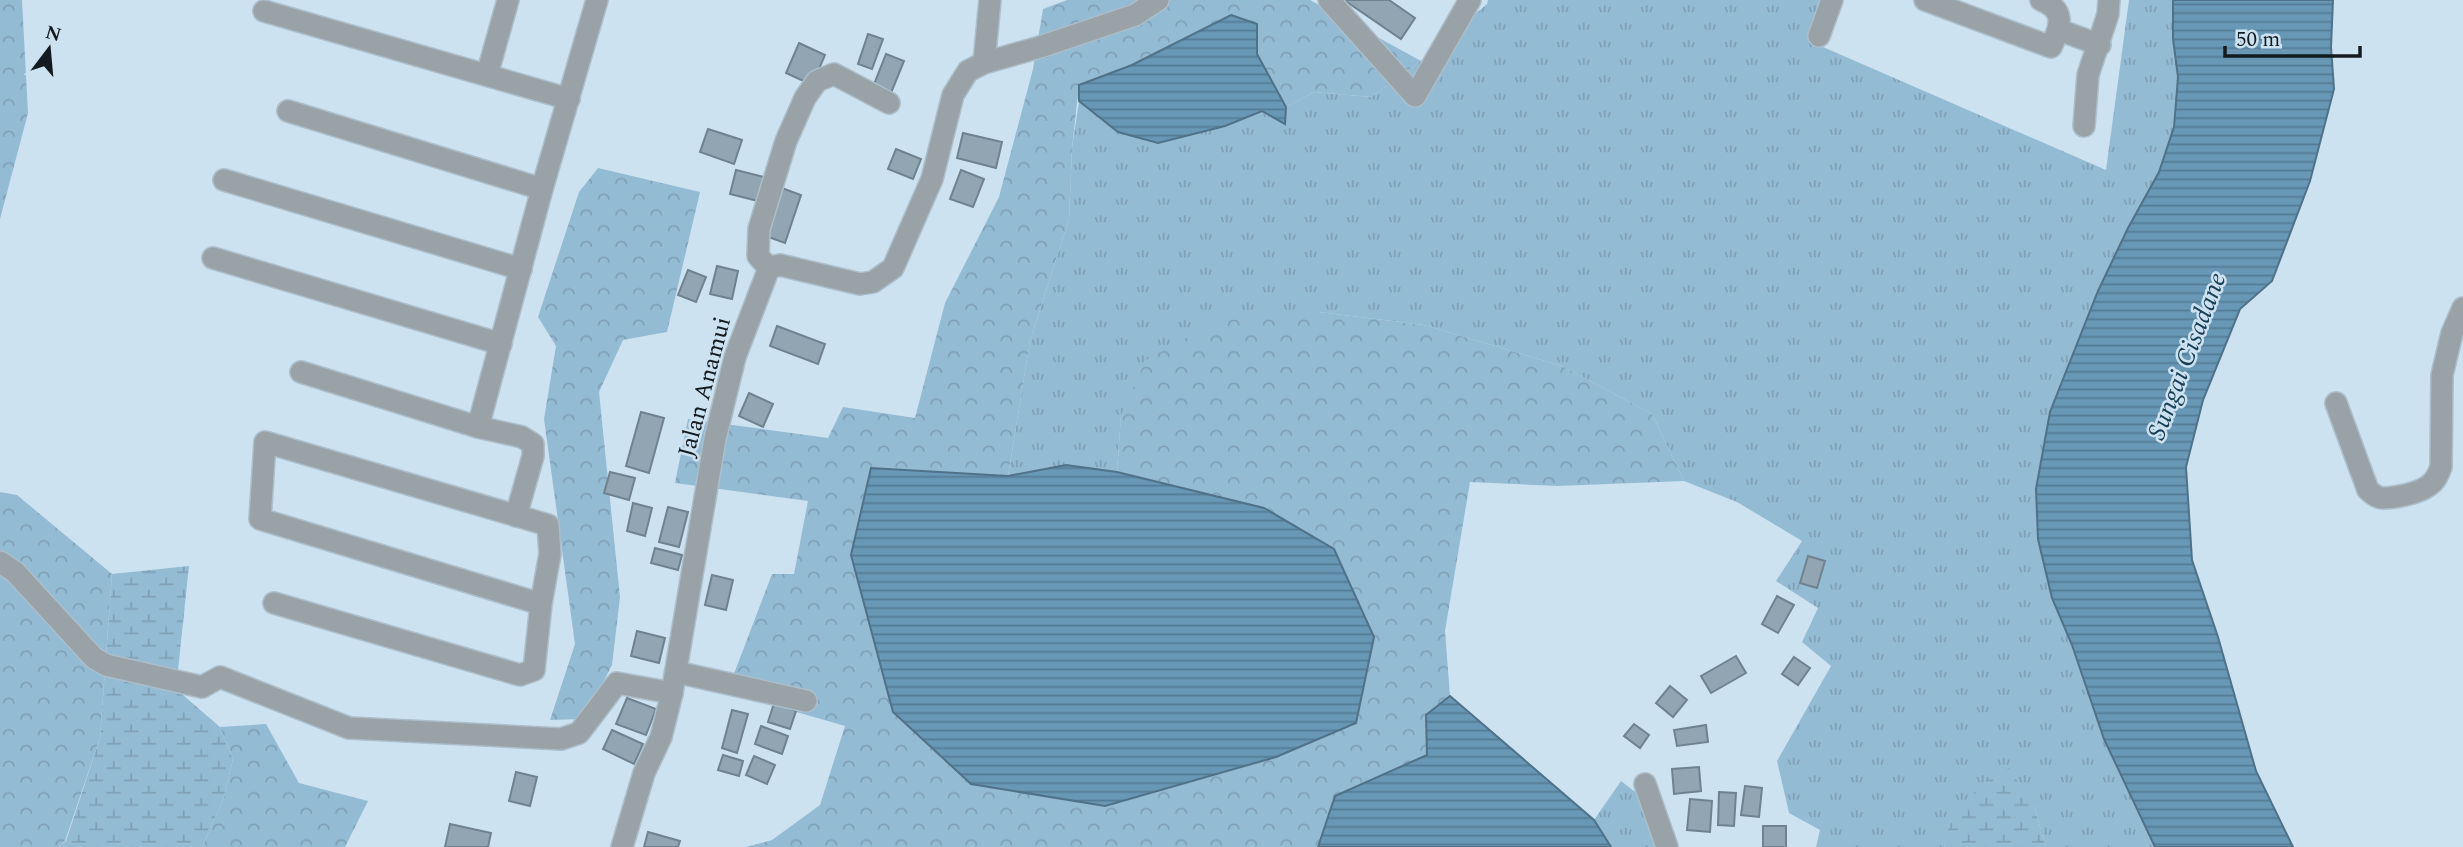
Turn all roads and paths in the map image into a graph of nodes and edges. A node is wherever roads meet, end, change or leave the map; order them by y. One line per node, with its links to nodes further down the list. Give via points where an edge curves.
1 (508, 0): 16 (street)
2 (597, 0): 17 (street)
3 (990, 0): 15 (street)
4 (1158, 0): 15 (street, via 1135,15)
5 (1329, 0): 6 (street, via 1415,96)
6 (1470, 0)
7 (1832, 0): 13 (street)
8 (1925, 0): 12 (street, via 2051,47)
9 (2041, 0): 12 (street, via 2058,13)
10 (2109, 0): 14 (street)
11 (264, 11): 16 (street)
12 (2059, 30): 14 (street)
13 (1819, 36)
14 (2100, 45): 20 (street, via 2088,75)
15 (984, 63): 24 (street, via 968,71 953,95 932,179 892,268 873,282 860,284 779,265)
16 (487, 75): 17 (street)
17 (569, 99): 22 (street)
18 (889, 103): 24 (street, via 834,74 817,81 786,141 760,229 758,256)
19 (288, 111): 22 (street)
20 (2084, 126)
21 (224, 180): 25 (street)
22 (542, 189): 25 (street)
23 (214, 258): 27 (street)
24 (769, 268): 35 (street, Jalan Anamui, via 735,357 715,439)
25 (521, 269): 27 (street)
26 (2463, 307): 29 (street, via 2444,365 2441,467 2429,486 2384,498 2368,490)
27 (501, 344): 30 (street)
28 (301, 372): 30 (street)
29 (2336, 404)
30 (478, 426): 31 (street, via 533,444)
31 (516, 516): 34 (street, via 548,525 550,554); 34 (street, via 265,442 260,519)
32 (0, 562): 36 (street, via 106,665 202,687 220,677 349,728 561,739 579,733 617,683)
33 (274, 603): 34 (street, via 520,676 534,670)
34 (541, 604)
35 (676, 672): 36 (street, Jalan Anamui); 37 (street)
36 (672, 693): 39 (street, Jalan Anamui)
37 (806, 701)
38 (1644, 784): 40 (street)
39 (622, 847)
40 (1667, 847)

